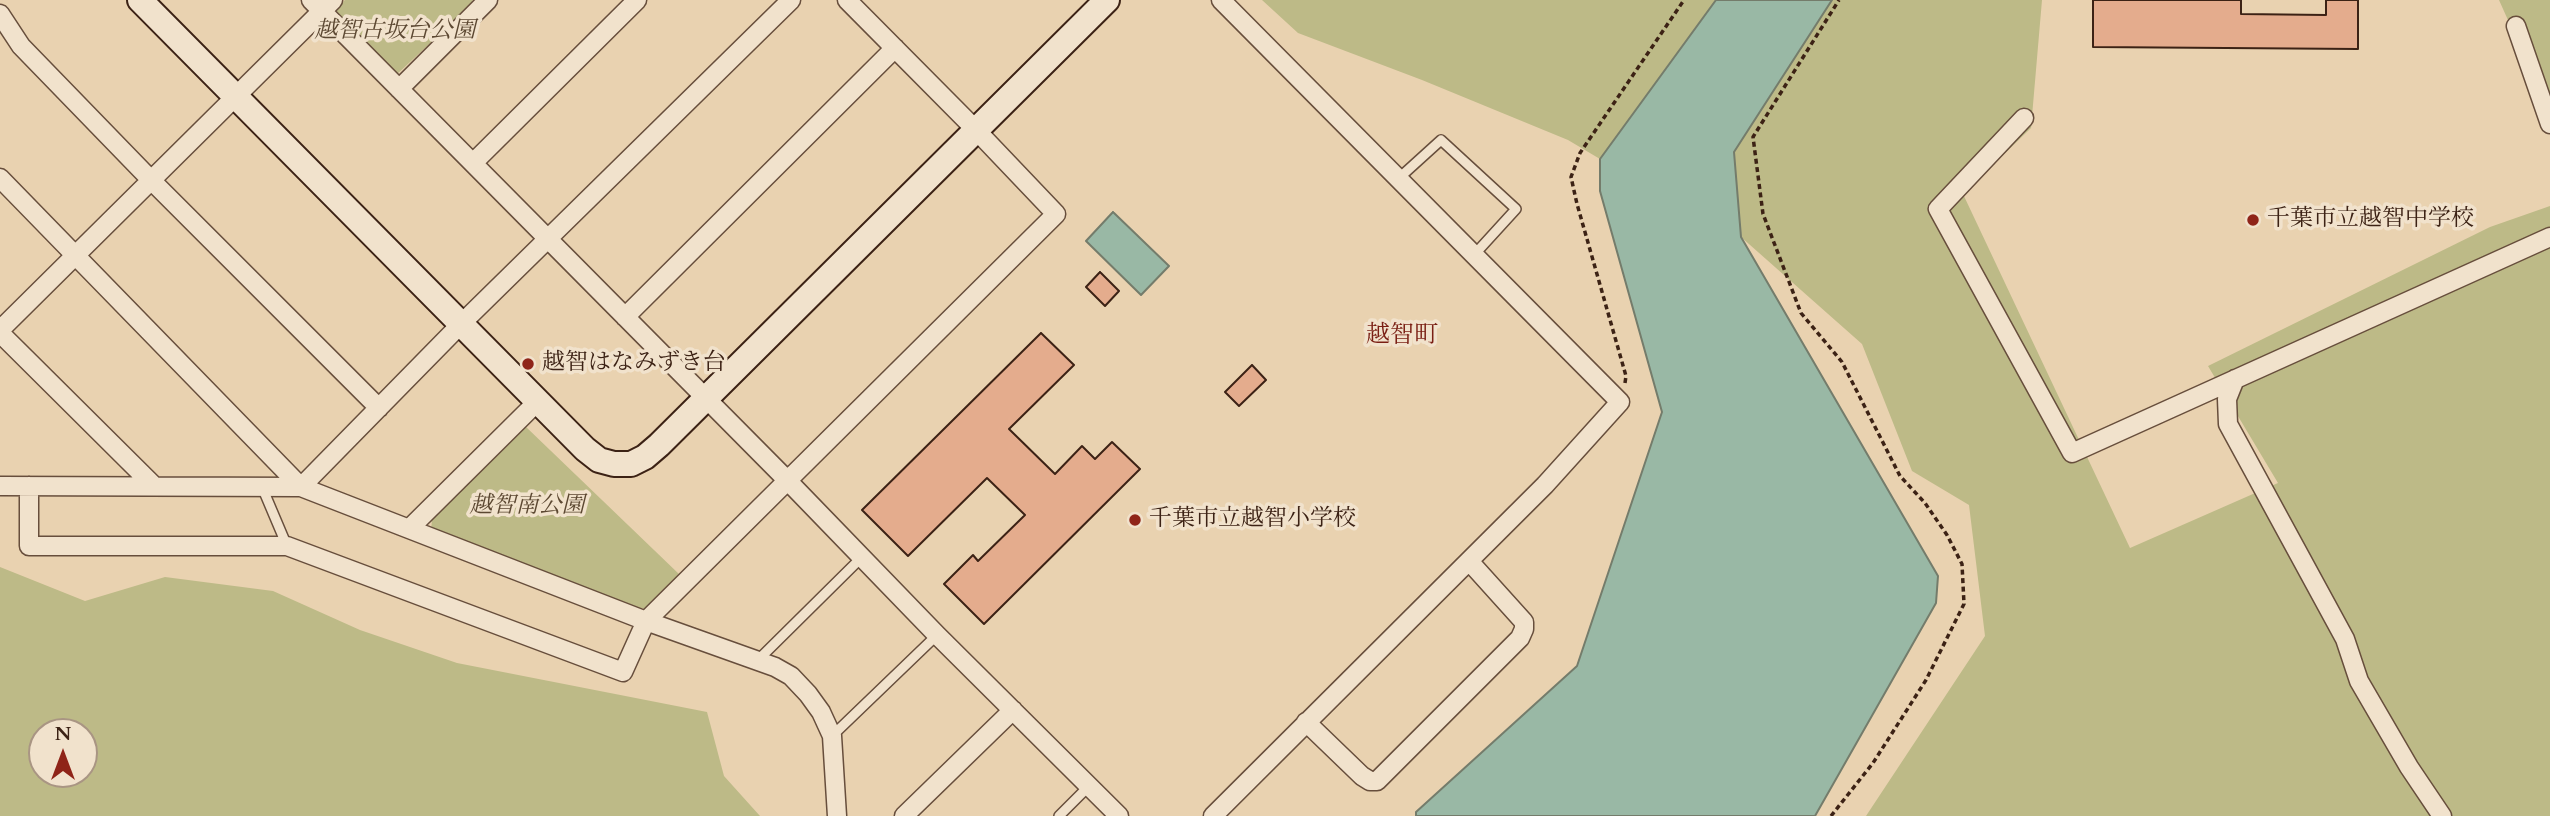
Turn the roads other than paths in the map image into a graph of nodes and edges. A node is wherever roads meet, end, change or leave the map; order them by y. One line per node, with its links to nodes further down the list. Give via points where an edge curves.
1 (140, 0): 13 (street)
2 (488, 0): 12 (street)
3 (637, 0): 17 (street)
4 (791, 0): 22 (street)
5 (847, 0): 11 (street)
6 (1107, 0): 16 (street)
7 (1221, 0): 19 (street)
8 (322, 4): 12 (street); 13 (street)
9 (0, 14): 20 (street, via 21,46)
10 (2516, 26): 15 (street)
11 (895, 48): 16 (street); 25 (street)
12 (399, 89): 17 (street)
13 (235, 96): 20 (street); 26 (street)
14 (2024, 118): 28 (street, via 1938,209 2073,453)
15 (2550, 124)
16 (976, 130): 29 (street); 32 (street, via 1056,214)
17 (473, 163): 22 (street)
18 (0, 178): 23 (street)
19 (1398, 178): 24 (street); 24 (lane, via 1441,140 1516,209)
20 (151, 180): 23 (street); 31 (street)
21 (2550, 237): 28 (street)
22 (548, 240): 25 (street); 26 (street)
23 (75, 255): 27 (street); 37 (street)
24 (1474, 255): 41 (street, via 1620,402)
25 (625, 317): 29 (street)
26 (461, 324): 30 (street); 31 (street)
27 (0, 331): 35 (street)
28 (2235, 379): 54 (street, via 2227,399 2228,424 2344,639 2359,681)
29 (706, 398): 30 (street, via 645,457 631,464 599,460); 32 (street)
30 (538, 401): 38 (street)
31 (379, 408): 37 (street)
32 (787, 480): 40 (street); 42 (street)
33 (0, 486): 34 (street)
34 (29, 486): 35 (street); 39 (street, via 29,546)
35 (155, 486): 36 (street)
36 (262, 486): 37 (street); 39 (lane)
37 (301, 487): 38 (street)
38 (410, 528): 42 (street)
39 (287, 546): 42 (street, via 622,672)
40 (861, 558): 43 (street); 44 (lane)
41 (1468, 561): 46 (street); 46 (street, via 1524,622 1524,629 1377,781 1362,776)
42 (646, 621): 44 (street)
43 (937, 635): 45 (street); 47 (lane)
44 (757, 661): 47 (street, via 791,676 821,712)
45 (1013, 710): 48 (street); 50 (street)
46 (1306, 722): 53 (street)
47 (832, 736): 49 (street)
48 (1089, 786): 51 (lane); 52 (street)
49 (837, 816)
50 (904, 816)
51 (1059, 816)
52 (1119, 816)
53 (1213, 816)
54 (2442, 816)

